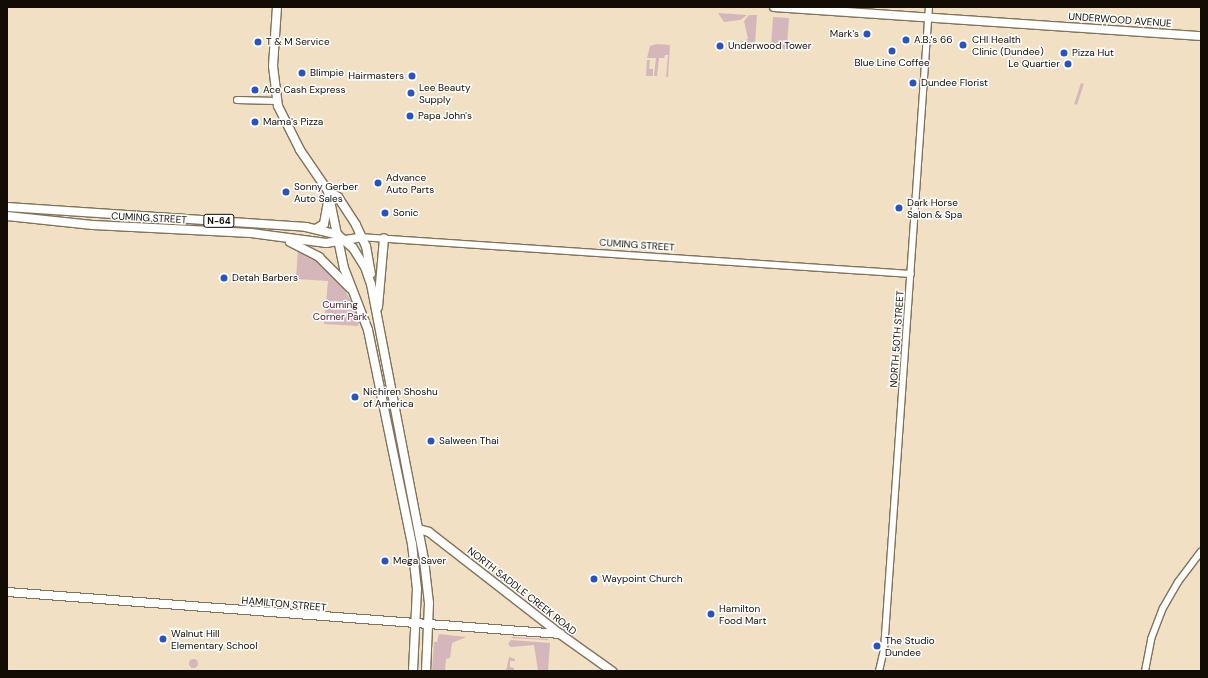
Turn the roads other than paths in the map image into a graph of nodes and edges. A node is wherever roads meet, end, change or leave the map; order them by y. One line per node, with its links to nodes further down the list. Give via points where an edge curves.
1 (277, 7): 7 (main road, via 273,66)
2 (774, 7): 4 (main road, UNDERWOOD AVENUE)
3 (929, 7): 4 (street, NORTH 50TH STREET)
4 (928, 18): 5 (main road, UNDERWOOD AVENUE); 16 (street, NORTH 50TH STREET)
5 (1201, 36)
6 (237, 100): 7 (street)
7 (277, 101): 8 (main road, via 293,139)
8 (328, 195): 11 (main road, via 324,224); 13 (main road, via 338,198); 15 (main road)
9 (7, 207): 11 (main road, CUMING STREET / N-64)
10 (7, 216): 12 (main road, CUMING STREET / N-64, via 93,225)
11 (316, 229): 15 (main road, CUMING STREET / N-64)
12 (272, 237): 15 (main road, CUMING STREET / N-64); 18 (main road, N-64, via 304,248 319,257 336,272)
13 (362, 237): 14 (street, CUMING STREET); 15 (main road, CUMING STREET); 17 (main road, via 370,260)
14 (384, 238): 16 (street, CUMING STREET); 19 (main road)
15 (340, 239): 17 (main road, via 362,260); 18 (main road, N-64, via 344,268)
16 (911, 274): 29 (street, NORTH 50TH STREET, via 884,650)
17 (371, 284): 19 (main road)
18 (356, 296): 23 (main road, N-64, via 371,346 412,544 417,589)
19 (377, 317): 20 (main road)
20 (419, 529): 24 (main road, via 428,589); 25 (main road, NORTH SADDLE CREEK ROAD, via 429,532)
21 (1201, 552): 30 (street, via 1178,582 1163,608 1151,639)
22 (7, 592): 23 (main road, HAMILTON STREET)
23 (416, 624): 24 (main road, HAMILTON STREET); 26 (main road, N-64)
24 (429, 626): 25 (main road, HAMILTON STREET); 27 (main road)
25 (560, 634): 28 (main road, NORTH SADDLE CREEK ROAD)
26 (413, 671)
27 (426, 671)
28 (612, 671)
29 (879, 671)
30 (1146, 671)

